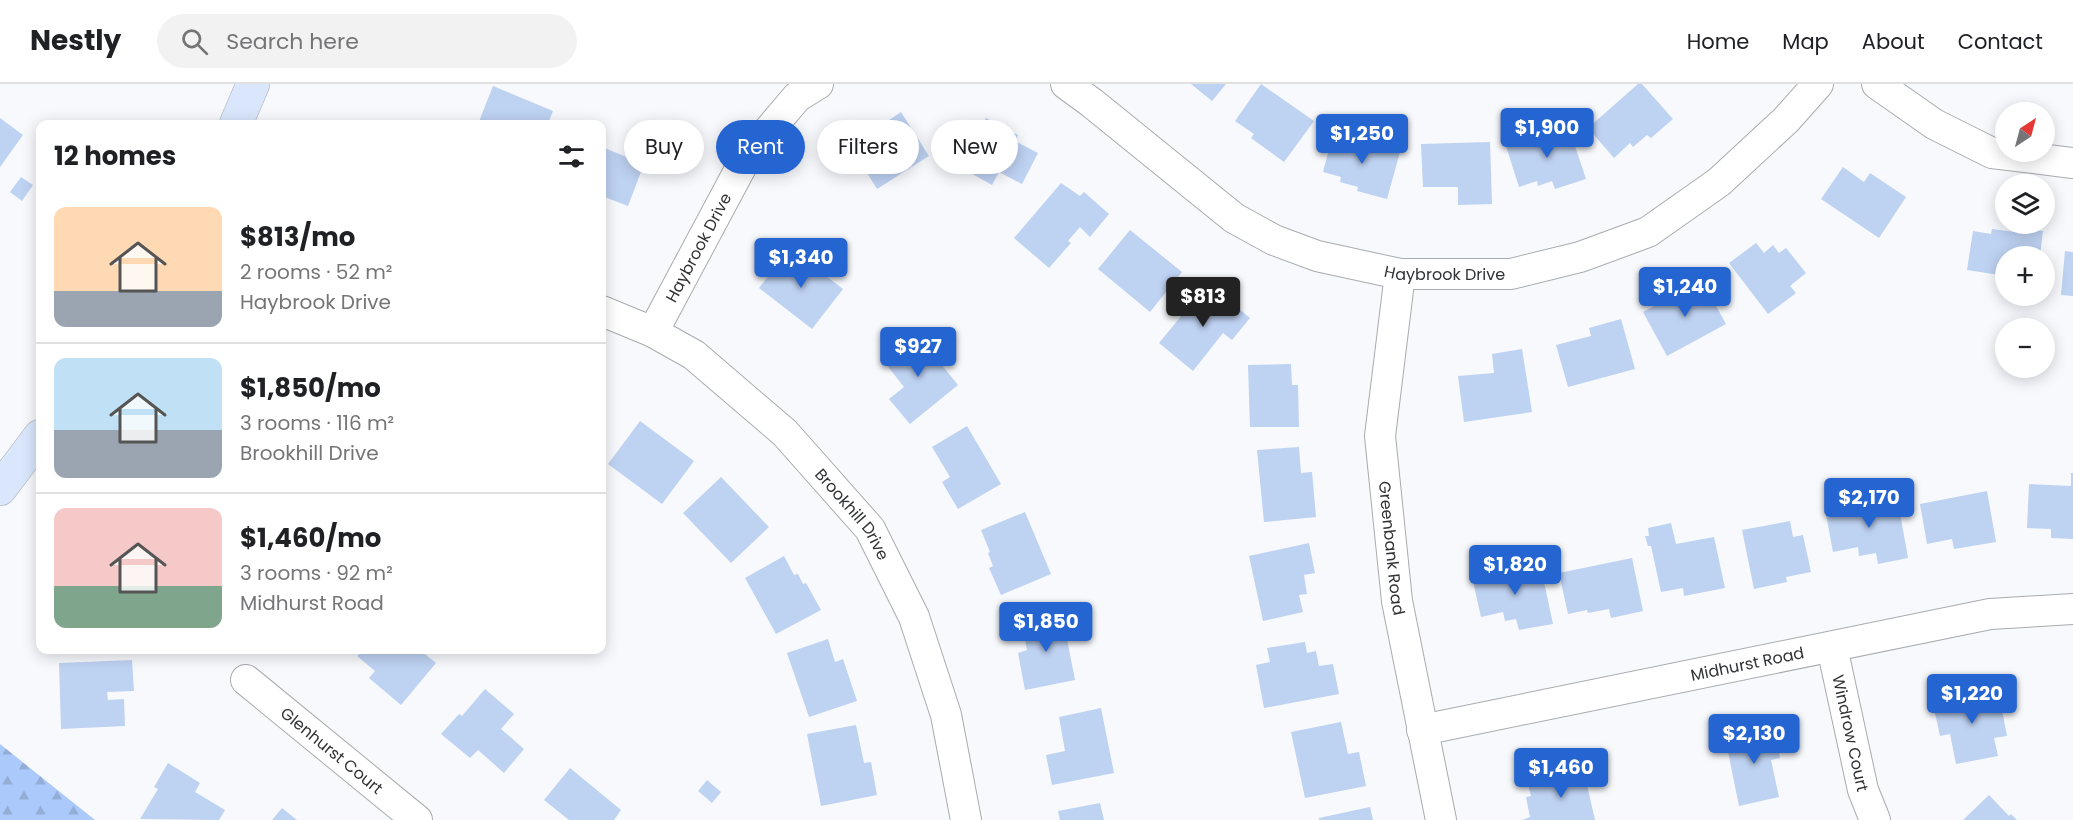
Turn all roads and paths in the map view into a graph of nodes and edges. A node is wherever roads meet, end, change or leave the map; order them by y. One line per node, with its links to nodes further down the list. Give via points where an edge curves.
1 (253, 84): 6 (main road)
2 (818, 84): 10 (street, Haybrook Drive, via 797,97 747,156)
3 (1066, 84): 8 (street, Haybrook Drive, via 1234,218 1274,240 1317,256)
4 (1818, 84): 8 (street, Haybrook Drive, via 1786,120 1719,182 1647,232 1580,257 1511,274)
5 (1877, 84): 7 (street, via 1934,124 1992,153)
6 (238, 120)
7 (2073, 163)
8 (1400, 274): 16 (street, Greenbank Road, via 1380,436 1397,601)
9 (606, 313): 10 (street, Brookhill Drive)
10 (653, 332): 18 (street, Brookhill Drive, via 694,355 785,433 870,529 914,617 946,715)
11 (36, 441): 12 (main road)
12 (0, 489)
13 (2073, 609): 14 (street, Midhurst Road, via 1990,614)
14 (1832, 646): 16 (street, Midhurst Road); 20 (street, Windrow Court, via 1863,790)
15 (246, 680): 17 (street, Glenhurst Court)
16 (1422, 730): 19 (street, Greenbank Road)
17 (417, 820)
18 (966, 820)
19 (1441, 820)
20 (1875, 820)

